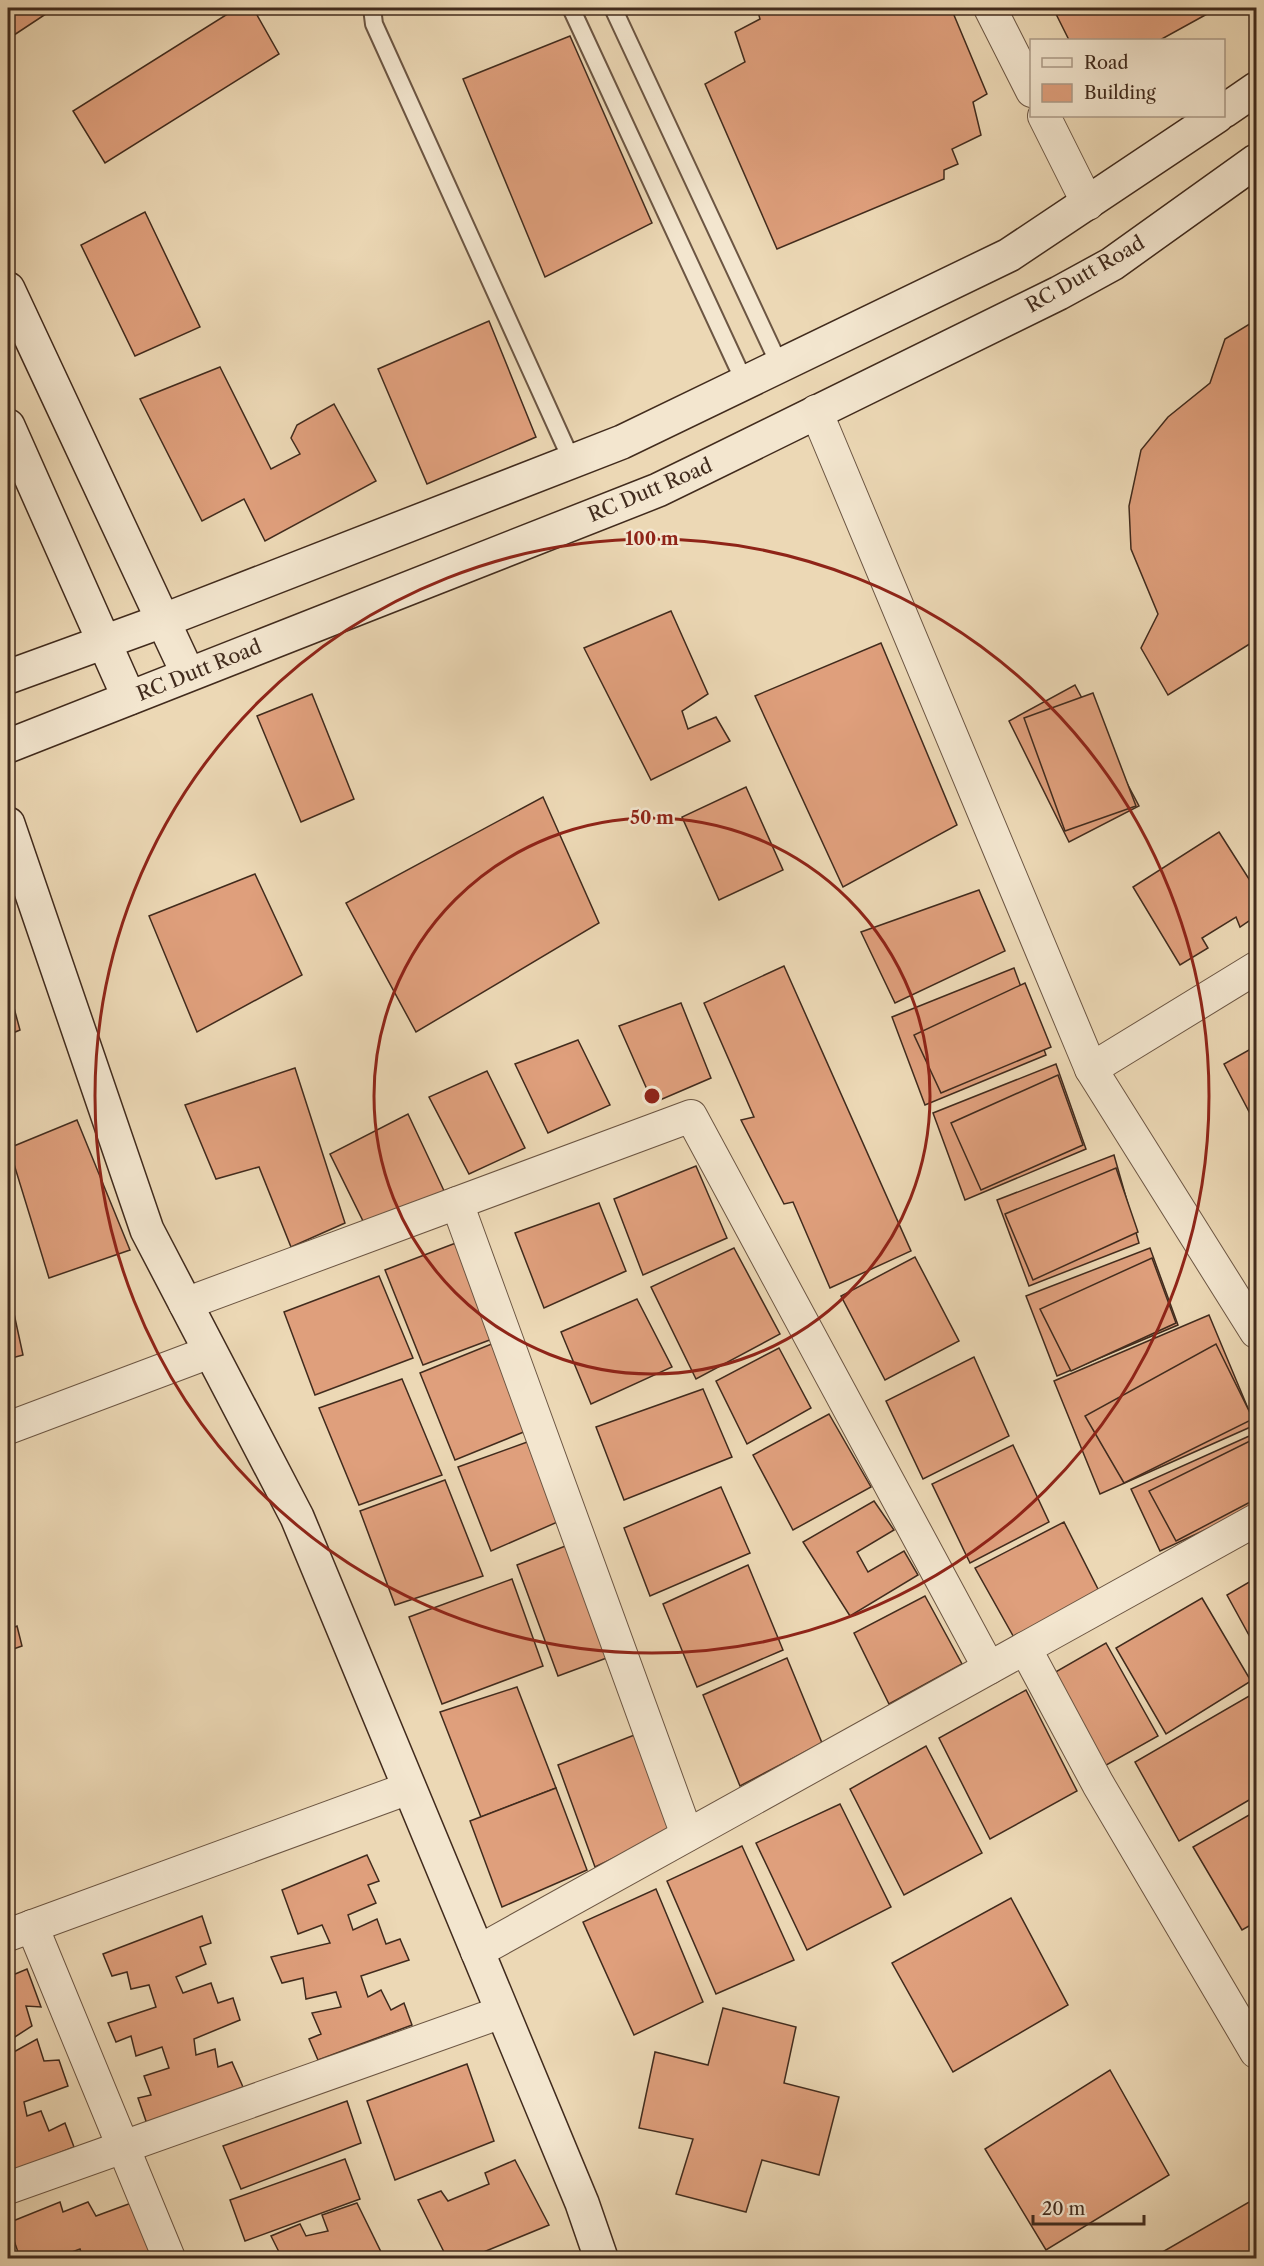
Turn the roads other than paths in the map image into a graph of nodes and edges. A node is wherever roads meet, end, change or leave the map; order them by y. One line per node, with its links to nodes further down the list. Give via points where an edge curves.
1 (372, 8): 17 (lane, via 374,24)
2 (571, 8): 14 (lane)
3 (613, 8): 13 (lane)
4 (990, 8): 5 (street)
5 (1030, 87)
6 (1257, 89): 7 (main road)
7 (1225, 110)
8 (1044, 117): 11 (street)
9 (1216, 117): 11 (main road)
10 (1257, 161): 15 (main road, RC Dutt Road, via 1094,273)
11 (1088, 204): 13 (main road, via 1009,255)
12 (8, 289): 18 (main road)
13 (780, 366): 14 (main road)
14 (745, 383): 17 (main road, via 622,442)
15 (816, 411): 20 (main road, RC Dutt Road, via 658,490); 26 (street)
16 (8, 426): 19 (main road)
17 (572, 460): 18 (main road)
18 (162, 621): 19 (main road); 20 (main road)
19 (102, 643): 21 (main road); 22 (main road)
20 (188, 674): 22 (main road, RC Dutt Road)
21 (8, 677)
22 (129, 698): 23 (main road, RC Dutt Road)
23 (8, 746)
24 (8, 824): 28 (main road, via 147,1230)
25 (1257, 968): 26 (street)
26 (1091, 1070): 29 (street)
27 (457, 1203): 28 (street); 34 (street, via 691,1116); 36 (street)
28 (185, 1304): 30 (main road)
29 (1257, 1332)
30 (210, 1352): 31 (street); 35 (main road, via 297,1517)
31 (8, 1428)
32 (1257, 1520): 33 (street)
33 (1025, 1648): 34 (street); 40 (street, via 1098,1785)
34 (989, 1668): 36 (street)
35 (409, 1788): 37 (street); 38 (main road)
36 (687, 1835): 38 (street)
37 (20, 1930): 41 (street)
38 (477, 1952): 39 (main road)
39 (502, 2012): 41 (street); 44 (main road, via 582,2203)
40 (1257, 2052)
41 (123, 2147): 42 (street); 43 (street)
42 (8, 2188)
43 (169, 2259)
44 (601, 2259)

